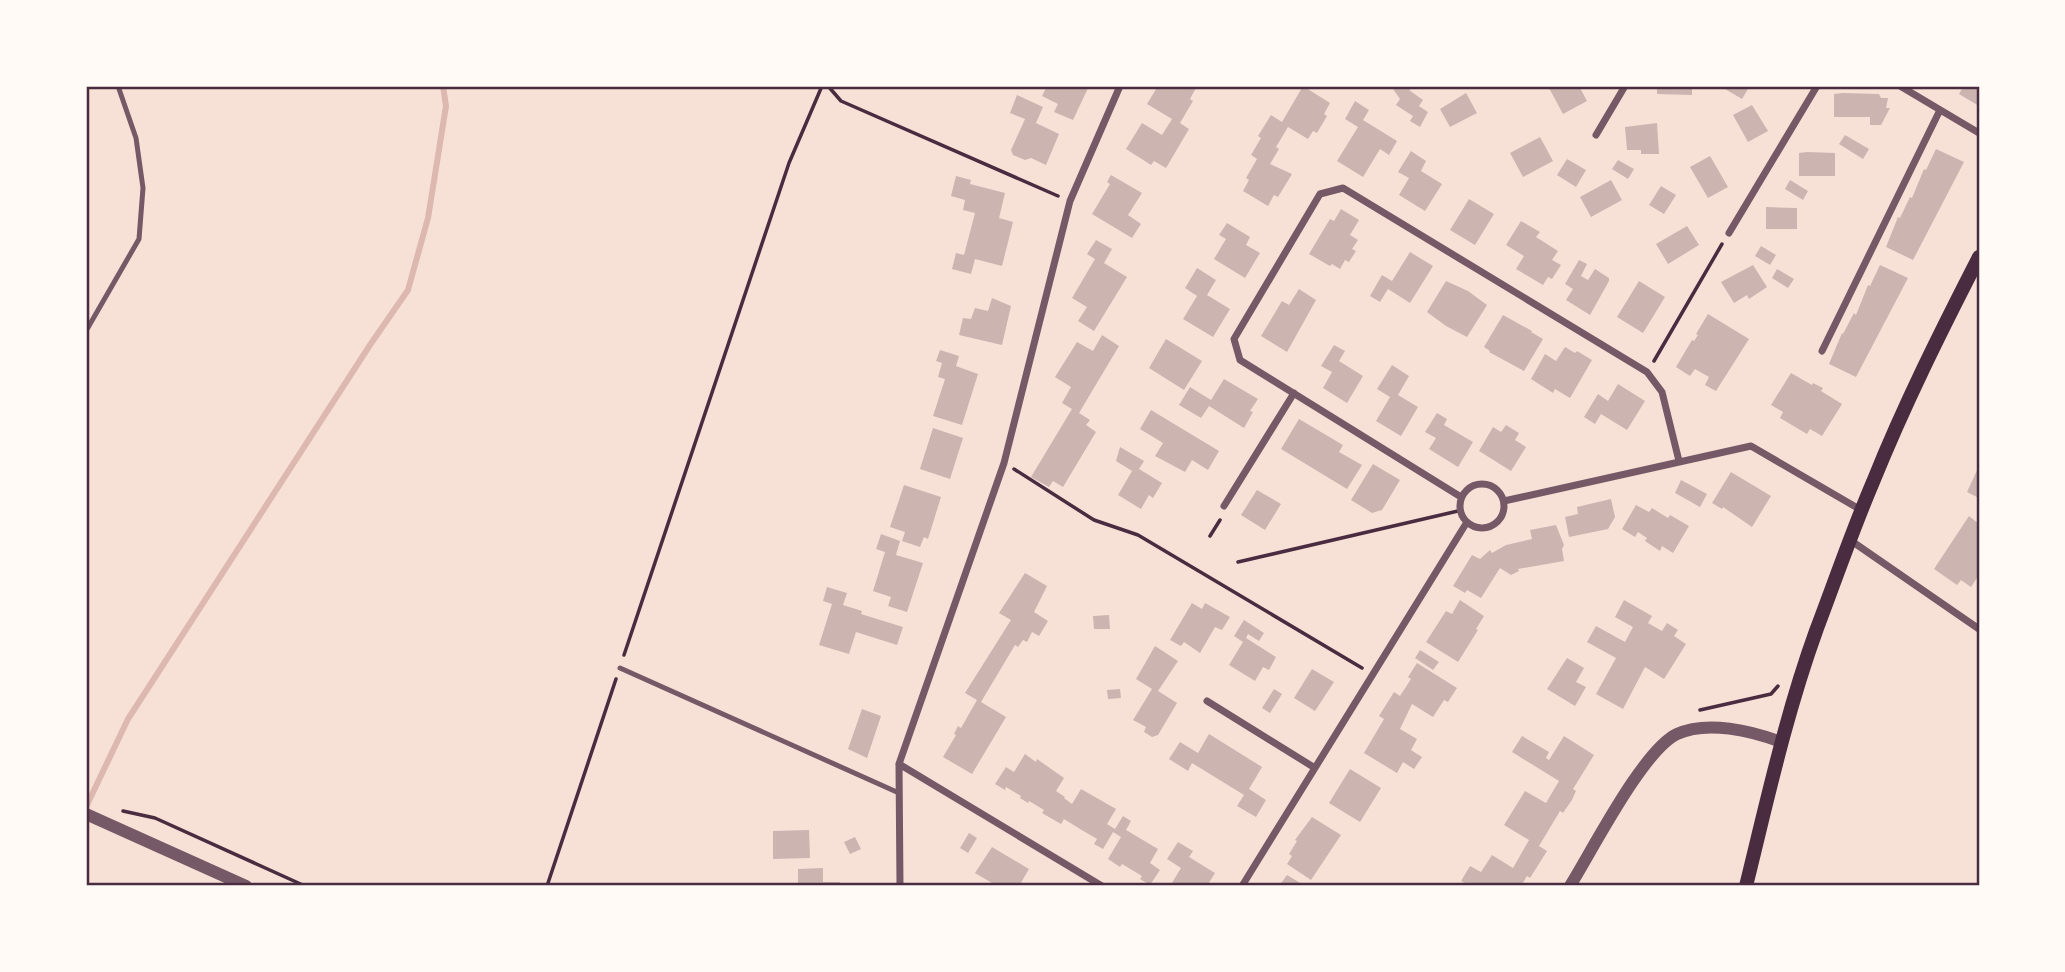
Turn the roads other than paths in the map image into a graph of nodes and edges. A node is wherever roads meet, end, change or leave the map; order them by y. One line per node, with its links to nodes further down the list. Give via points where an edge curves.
1 (118, 86): 11 (lane, via 136,138 143,188 139,239)
2 (1120, 86): 25 (street, via 1070,201 1004,463)
3 (1625, 86): 8 (street)
4 (1817, 86): 9 (street)
5 (1900, 86): 6 (street)
6 (1940, 110): 7 (street); 12 (street)
7 (1979, 133)
8 (1596, 135)
9 (1728, 233)
10 (1979, 257): 18 (main road)
11 (86, 331)
12 (1822, 351)
13 (1294, 393): 14 (street, via 1240,360 1234,339 1320,194 1343,188 1647,372 1662,392); 15 (street); 17 (street)
14 (1679, 461): 16 (street); 18 (street, via 1751,446)
15 (1461, 497): 16 (street, via 1473,485 1486,484 1499,492); 19 (street, via 1460,511)
16 (1504, 502): 19 (street, via 1496,523 1482,528)
17 (1224, 506)
18 (1862, 510): 20 (main road)
19 (1467, 522): 26 (street)
20 (1850, 540): 21 (street); 24 (main road)
21 (1979, 629)
22 (620, 668): 27 (lane)
23 (1207, 701): 26 (street)
24 (1781, 742): 33 (street, via 1733,728 1687,730 1665,741 1644,764); 34 (main road)
25 (899, 764): 27 (street); 31 (street)
26 (1315, 768): 32 (street)
27 (899, 793): 30 (street)
28 (91, 816): 29 (street)
29 (246, 886)
30 (900, 886)
31 (1102, 886)
32 (1242, 886)
33 (1570, 886)
34 (1746, 886)

